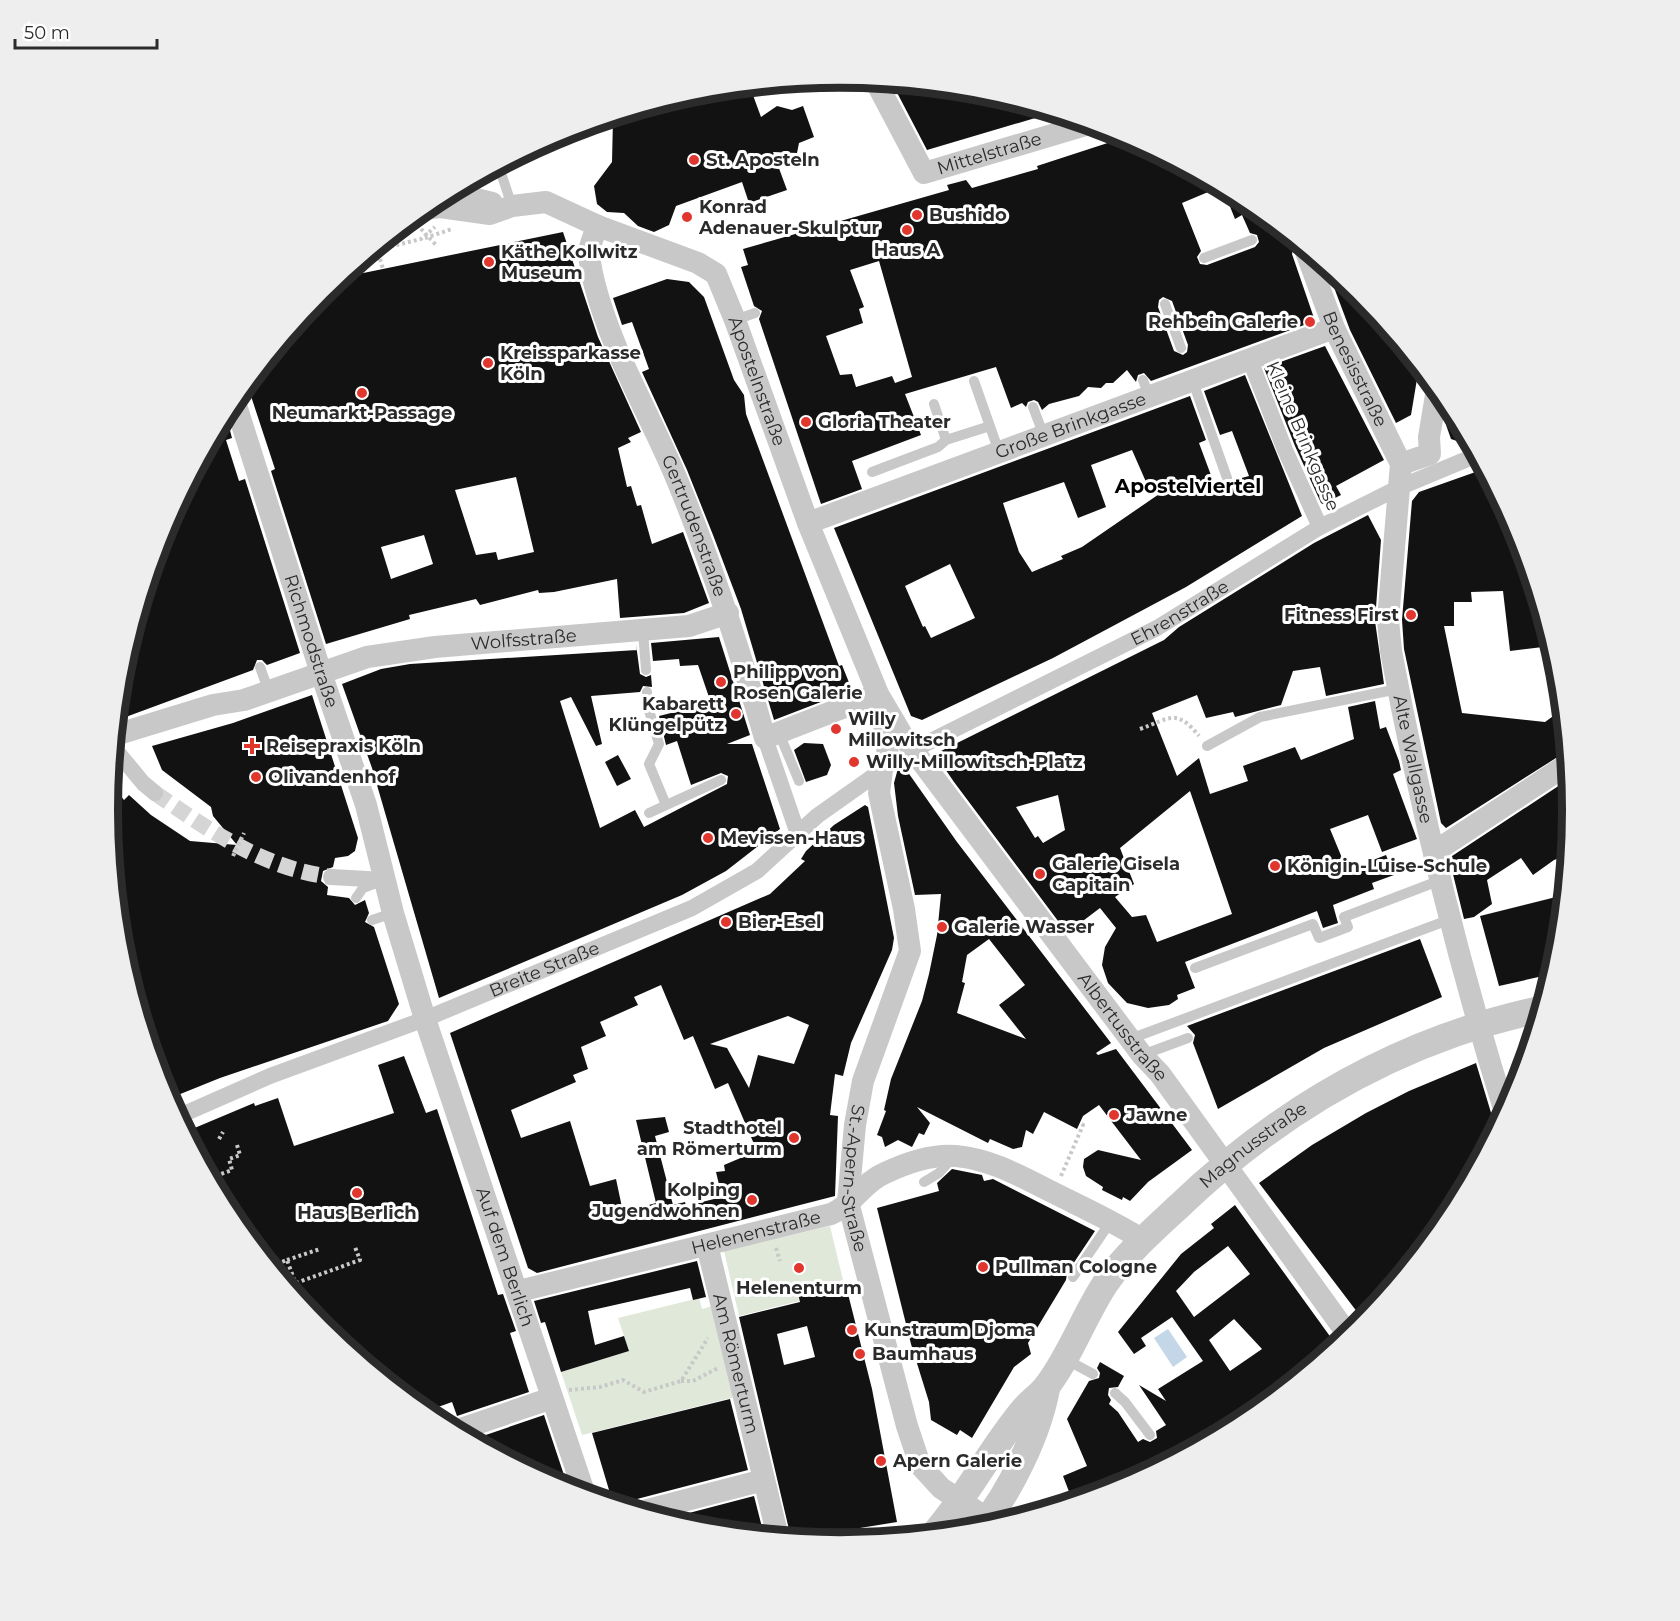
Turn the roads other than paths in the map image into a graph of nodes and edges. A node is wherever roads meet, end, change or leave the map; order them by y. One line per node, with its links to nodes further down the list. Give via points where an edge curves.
1 (879, 90): 2 (street, Mittelstraße, via 917,175)
2 (1075, 128)
3 (502, 176): 5 (lane)
4 (454, 200): 5 (street, Apostelnstraße, via 467,212 490,214)
5 (512, 207): 6 (street, Apostelnstraße, via 546,202)
6 (598, 226): 31 (street, Apostelnstraße, via 708,269 745,317); 33 (street, Gertrudenstraße, via 588,247 607,323 679,484)
7 (1252, 240): 8 (lane)
8 (1204, 258)
9 (1310, 263): 11 (street, Benesisstraße)
10 (1165, 304): 12 (lane)
11 (1335, 328): 13 (street, Große Brinkgasse); 26 (street, Benesisstraße)
12 (1181, 348)
13 (1250, 360): 14 (street, Große Brinkgasse); 32 (street, Kleine Brinkgasse)
14 (1191, 377): 21 (street, Große Brinkgasse, via 1146,388); 29 (lane)
15 (974, 381): 20 (lane)
16 (1435, 402): 24 (street)
17 (934, 404): 22 (lane)
18 (1032, 406): 21 (lane)
19 (238, 412): 37 (street, Richmodstraße)
20 (990, 426): 22 (lane); 23 (lane)
21 (1044, 436): 23 (street, Große Brinkgasse)
22 (946, 440): 28 (lane, via 938,447)
23 (999, 453): 31 (street, Große Brinkgasse)
24 (1430, 454): 26 (street); 27 (street, via 1440,462)
25 (1469, 458): 27 (street, Ehrenstraße)
26 (1401, 464): 30 (street)
27 (1453, 464): 30 (street, Ehrenstraße)
28 (872, 472)
29 (1227, 478)
30 (1398, 488): 32 (street, Ehrenstraße); 38 (street, Alte Wallgasse, via 1388,620)
31 (808, 523): 41 (street, Apostelnstraße)
32 (1320, 527): 45 (street, Ehrenstraße, via 1157,628)
33 (720, 616): 34 (street, Wolfsstraße, via 689,626); 43 (street, Gertrudenstraße)
34 (643, 631): 36 (lane); 37 (street, Wolfsstraße, via 459,652 367,657)
35 (260, 667): 39 (lane)
36 (646, 670)
37 (321, 673): 39 (street, Wolfsstraße); 57 (street, Richmodstraße, via 366,805)
38 (1398, 689): 44 (lane, via 1260,717); 55 (street, Alte Wallgasse)
39 (269, 692): 42 (street, Wolfsstraße)
40 (647, 692): 52 (lane, via 659,744 649,764)
41 (878, 694): 43 (street); 45 (street, Apostelnstraße); 48 (street, Apostelnstraße, via 888,755)
42 (123, 733)
43 (772, 735): 50 (lane); 54 (street, Gertrudenstraße)
44 (1207, 746)
45 (913, 750): 48 (street, Ehrenstraße); 68 (street, Albertusstraße)
46 (121, 755): 51 (street)
47 (1560, 769): 55 (street)
48 (882, 770): 54 (street, Breite Straße); 76 (street, St.-Apern-Straße, via 879,794 910,951 863,1082)
49 (721, 780): 52 (lane)
50 (799, 781)
51 (155, 793)
52 (666, 805): 53 (lane)
53 (648, 813)
54 (798, 834): 65 (street, Breite Straße, via 757,871 692,908)
55 (1434, 852): 58 (street, Alte Wallgasse)
56 (331, 877): 57 (street)
57 (385, 880): 59 (lane, via 363,888); 60 (street, Richmodstraße)
58 (1441, 880): 61 (street, Alte Wallgasse); 63 (lane, via 1344,917 1348,927 1319,938 1313,924)
59 (356, 897)
60 (393, 913): 62 (lane); 65 (street, Richmodstraße)
61 (1451, 919): 66 (street, Alte Wallgasse); 68 (lane)
62 (372, 920)
63 (1195, 969)
64 (1533, 1011): 66 (street, Magnusstraße)
65 (425, 1019): 72 (street, Breite Straße, via 270,1076); 81 (street, Auf dem Berlich)
66 (1478, 1025): 69 (street, Alte Wallgasse); 74 (street, Magnusstraße, via 1402,1053 1328,1091 1289,1115)
67 (1188, 1038): 68 (lane)
68 (1131, 1041): 74 (street, Albertusstraße, via 1160,1074)
69 (1494, 1077): 70 (lane); 71 (street, Alte Wallgasse)
70 (1507, 1088)
71 (1501, 1100)
72 (185, 1114)
73 (954, 1155): 75 (lane, via 939,1173); 76 (street, Helenenstraße, via 925,1159 881,1174); 77 (street, Helenenstraße, via 991,1163)
74 (1224, 1165): 78 (street, Magnusstraße); 82 (street, Albertusstraße)
75 (924, 1182)
76 (848, 1202): 79 (street, Helenenstraße, via 842,1210 831,1214); 92 (street, St.-Apern-Straße, via 920,1465)
77 (1112, 1221): 78 (street, Helenenstraße); 80 (lane)
78 (1143, 1240): 83 (street, Magnusstraße, via 1106,1282)
79 (706, 1245): 81 (street, Helenenstraße); 90 (street, Am Römerturm)
80 (1073, 1277)
81 (519, 1291): 87 (street, Auf dem Berlich)
82 (1343, 1328)
83 (1062, 1358): 84 (lane); 85 (street, Magnusstraße)
84 (1093, 1374)
85 (1047, 1386): 92 (street, Magnusstraße, via 1024,1408); 94 (street, Magnusstraße, via 1042,1416)
86 (1115, 1393): 89 (lane)
87 (552, 1398): 88 (street); 91 (street, Auf dem Berlich)
88 (465, 1427)
89 (1150, 1435)
90 (764, 1480): 93 (street); 97 (street, Am Römerturm)
91 (581, 1484)
92 (961, 1502): 95 (street, Magnusstraße); 96 (street)
93 (654, 1508)
94 (992, 1516)
95 (982, 1519)
96 (942, 1525)
97 (776, 1529)

